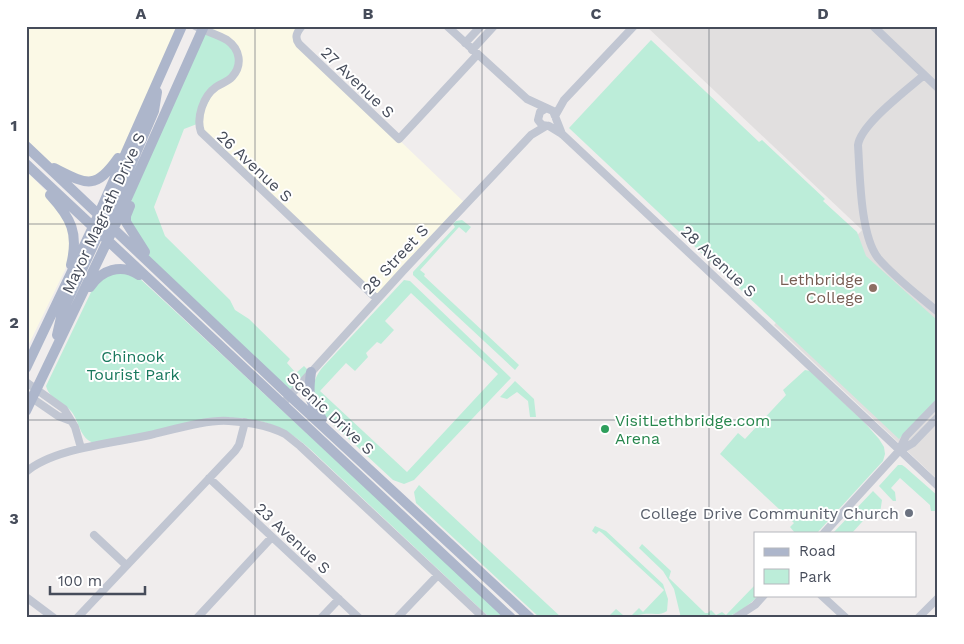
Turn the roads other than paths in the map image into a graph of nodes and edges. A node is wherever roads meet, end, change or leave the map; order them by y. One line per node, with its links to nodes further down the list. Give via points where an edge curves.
1 (182, 26): 12 (main road, Mayor Magrath Drive S)
2 (302, 26): 10 (street, 27 Avenue S, via 296,38 299,44 399,139)
3 (447, 26): 9 (street)
4 (481, 26): 9 (street)
5 (494, 26): 10 (street)
6 (634, 26): 15 (street)
7 (873, 26): 11 (street)
8 (201, 27): 24 (main road, Mayor Magrath Drive S); 33 (street, 26 Avenue S, via 229,41 239,56 239,64 231,79 210,93 200,113 201,132)
9 (465, 43): 10 (street)
10 (474, 52): 14 (street)
11 (924, 75): 13 (street); 35 (street, via 871,122 862,132 858,145 867,232 872,248 893,273)
12 (159, 78): 22 (main road, Mayor Magrath Drive S); 29 (main road, via 154,112)
13 (938, 88)
14 (527, 99): 16 (street); 18 (street)
15 (564, 100): 16 (street); 17 (street)
16 (547, 109): 17 (street, via 553,111); 18 (street, via 540,112)
17 (555, 118): 19 (street); 20 (street)
18 (538, 119): 19 (street, via 542,125); 21 (street)
19 (548, 126): 20 (street); 21 (street)
20 (562, 134): 51 (street, 28 Avenue S)
21 (531, 135): 33 (street, 28 Street S)
22 (133, 136): 26 (main road, via 109,171 93,182 83,182); 28 (main road, Mayor Magrath Drive S)
23 (26, 146): 26 (main road, Scenic Drive S)
24 (150, 147): 29 (main road, Mayor Magrath Drive S); 34 (main road, via 126,222 144,250)
25 (26, 164): 30 (main road, Scenic Drive S)
26 (45, 164): 28 (main road, Scenic Drive S)
27 (26, 171): 36 (main road, via 68,217 75,240 70,267)
28 (99, 215): 29 (main road, Scenic Drive S); 30 (main road, via 101,222)
29 (110, 226): 31 (main road, via 105,234); 34 (main road, Scenic Drive S)
30 (96, 230): 31 (main road, Scenic Drive S); 36 (main road, Mayor Magrath Drive S); 38 (main road, via 62,312)
31 (108, 241): 32 (main road, Scenic Drive S); 37 (main road, Mayor Magrath Drive S)
32 (162, 292): 37 (main road, via 127,269 102,273); 45 (main road, Scenic Drive S)
33 (377, 299): 40 (street, 28 Street S)
34 (194, 304): 43 (main road, Scenic Drive S)
35 (938, 312)
36 (45, 328): 39 (main road, Mayor Magrath Drive S)
37 (60, 340): 38 (main road, Mayor Magrath Drive S)
38 (53, 354): 42 (main road, Mayor Magrath Drive S)
39 (26, 368)
40 (312, 372): 43 (street, 28 Street S); 49 (main road, via 311,402)
41 (26, 382): 42 (street)
42 (32, 394): 46 (main road, Mayor Magrath Drive S); 50 (street, via 58,416 71,421)
43 (290, 396): 45 (street, 28 Street S); 49 (main road, Scenic Drive S)
44 (938, 403): 51 (street, via 906,436)
45 (282, 404): 73 (main road, Scenic Drive S)
46 (26, 411)
47 (938, 417): 51 (street, via 914,443)
48 (245, 422): 50 (street, via 226,420); 53 (street, via 240,446); 60 (street, via 275,430 300,446)
49 (332, 434): 59 (main road, Scenic Drive S)
50 (81, 448): 52 (street, via 48,459)
51 (899, 451): 54 (street, 28 Avenue S); 55 (street)
52 (26, 472)
53 (209, 478): 57 (street, 23 Avenue S); 58 (street)
54 (938, 486)
55 (825, 532)
56 (94, 534): 58 (street)
57 (272, 537): 65 (street, 23 Avenue S); 68 (street)
58 (126, 565): 67 (street)
59 (483, 573): 74 (main road, Scenic Drive S); 75 (main road)
60 (438, 575): 71 (street); 72 (street)
61 (26, 596): 66 (street)
62 (763, 596): 76 (street)
63 (822, 596): 77 (street)
64 (938, 598): 78 (street)
65 (338, 599): 69 (street); 70 (street, 23 Avenue S)
66 (54, 618)
67 (77, 618)
68 (197, 618)
69 (321, 618)
70 (359, 618)
71 (397, 618)
72 (484, 618)
73 (511, 618)
74 (530, 618)
75 (537, 618)
76 (735, 618)
77 (846, 618)
78 (918, 618)

